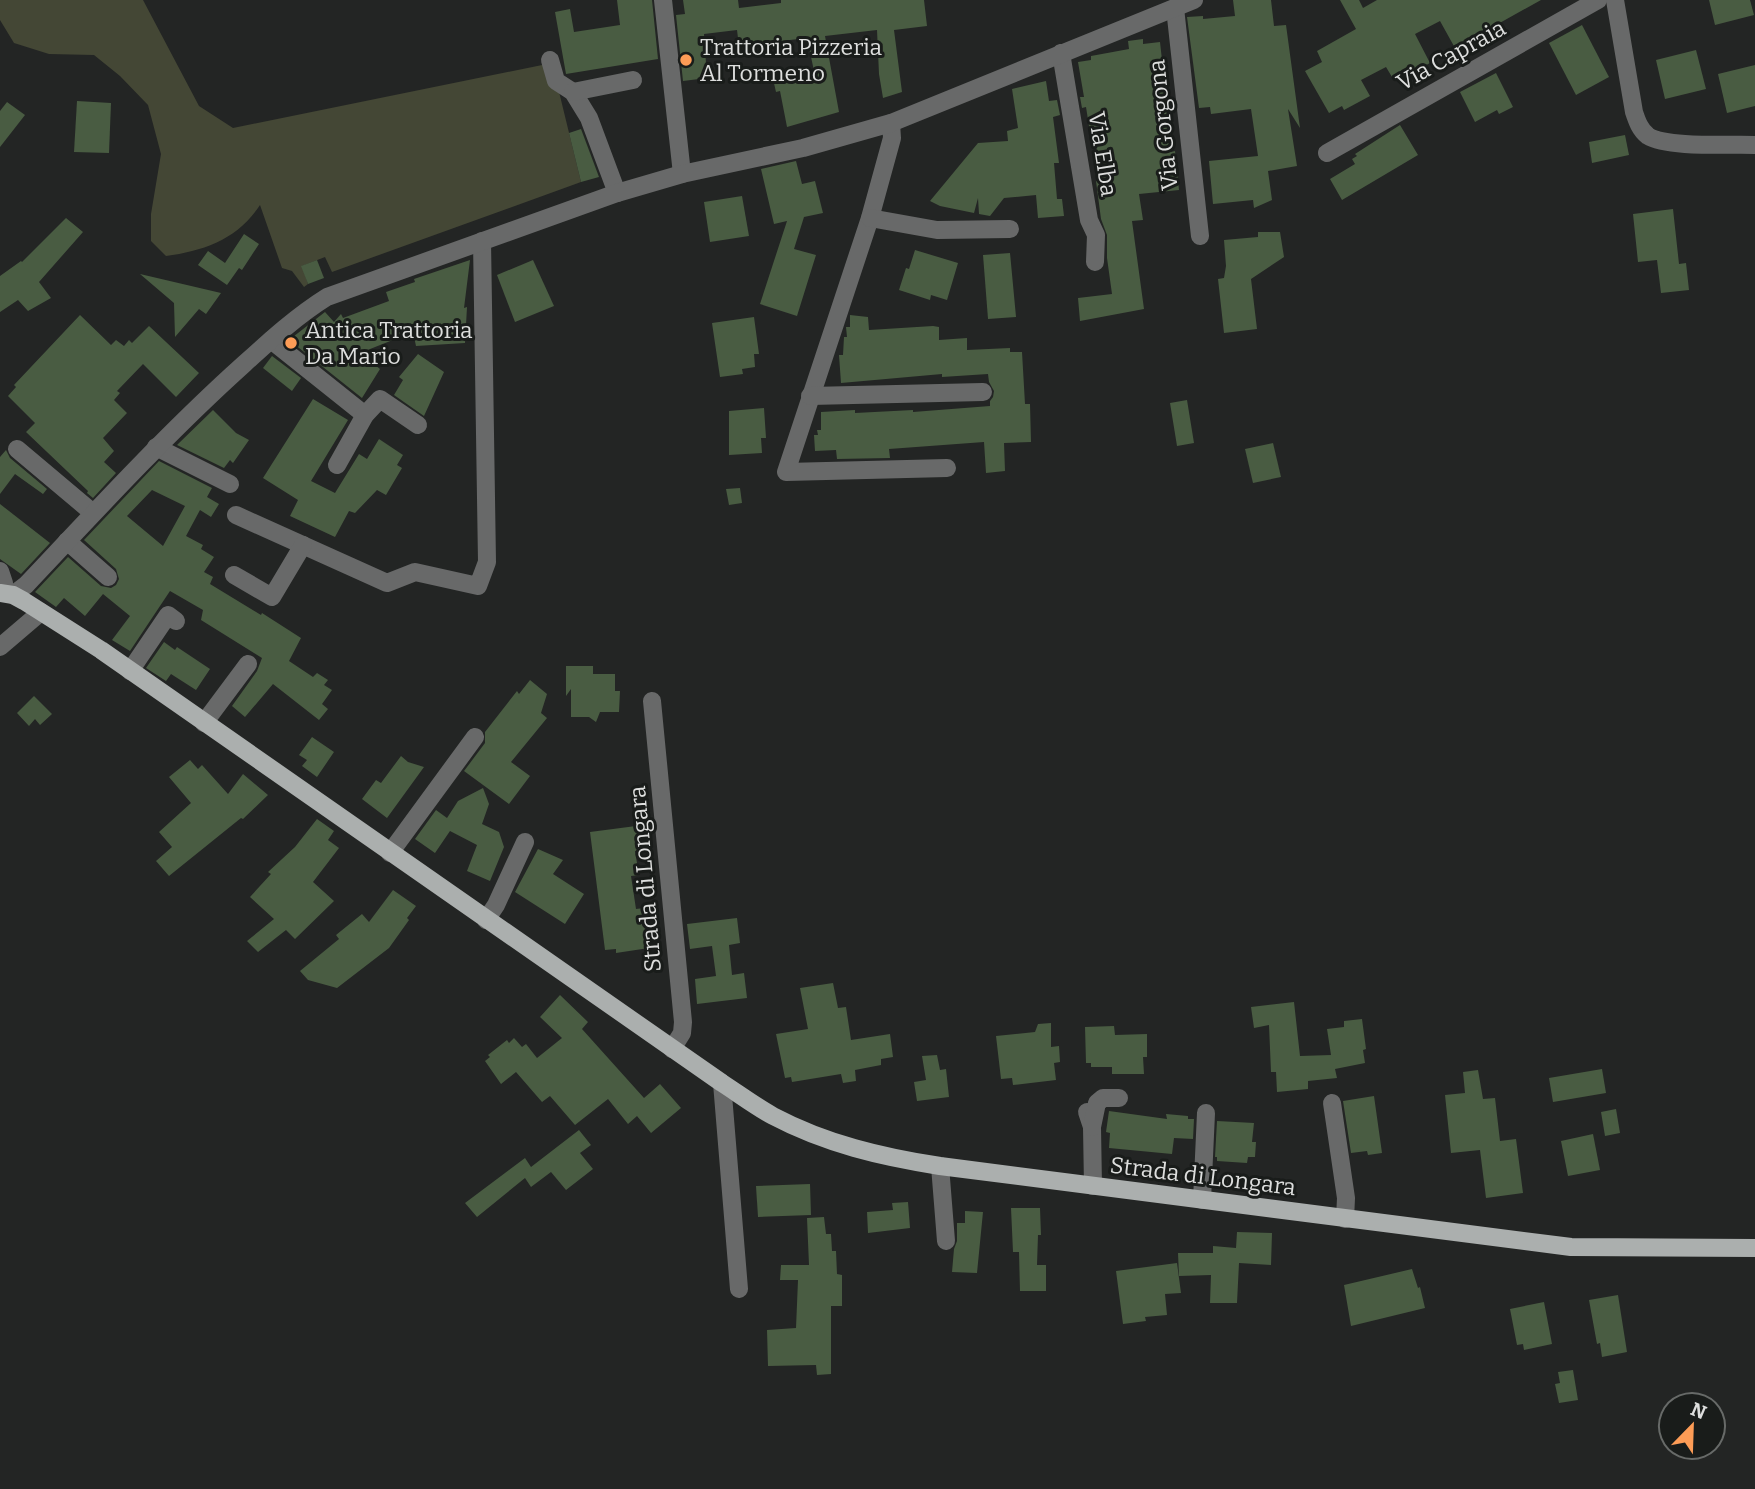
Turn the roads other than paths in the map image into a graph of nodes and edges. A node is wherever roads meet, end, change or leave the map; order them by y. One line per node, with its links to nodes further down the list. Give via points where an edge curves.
1 (663, 0): 13 (street)
2 (1194, 0): 5 (street)
3 (1598, 0): 12 (street, Via Capraia)
4 (1615, 0): 11 (street, via 1634,112 1646,135 1673,142)
5 (1166, 7): 6 (street); 17 (street, Via Gorgona)
6 (1061, 53): 10 (street); 19 (street, Via Elba, via 1088,220 1096,236)
7 (550, 60): 9 (street, via 556,81)
8 (633, 80): 9 (street)
9 (573, 92): 14 (street, via 589,118)
10 (891, 123): 13 (street); 15 (street, via 892,138)
11 (1755, 145)
12 (1327, 153)
13 (682, 174): 14 (street)
14 (617, 193): 18 (street)
15 (870, 218): 16 (street, via 937,230); 22 (street)
16 (1010, 229)
17 (1200, 236)
18 (482, 241): 20 (street, via 327,297); 33 (street, via 487,562 478,586 415,572 387,583)
19 (1095, 262)
20 (271, 340): 23 (street); 25 (street)
21 (983, 391): 22 (street)
22 (810, 396): 28 (street, via 786,472)
23 (365, 415): 24 (street, via 380,399); 27 (street)
24 (418, 425)
25 (156, 447): 29 (street); 30 (street)
26 (17, 449): 30 (street)
27 (337, 464)
28 (947, 468)
29 (230, 484)
30 (93, 513): 32 (street)
31 (236, 515): 33 (street)
32 (67, 541): 36 (street); 37 (street, via 26,585)
33 (303, 545): 35 (street, via 272,597)
34 (0, 571): 37 (street)
35 (234, 575)
36 (108, 577)
37 (5, 594): 38 (main road, Strada di Longara)
38 (41, 612): 40 (street); 42 (main road, Strada di Longara)
39 (176, 621): 42 (street, via 168,615)
40 (0, 647)
41 (248, 664): 44 (street)
42 (130, 670): 44 (main road, Strada di Longara)
43 (652, 701): 49 (street, Strada di Longara, via 683,1022)
44 (204, 723): 47 (main road, Strada di Longara)
45 (475, 737): 47 (street)
46 (525, 842): 48 (street)
47 (390, 853): 48 (main road, Strada di Longara)
48 (486, 920): 49 (main road, Strada di Longara)
49 (672, 1049): 50 (main road, Strada di Longara)
50 (722, 1083): 54 (main road, Strada di Longara, via 774,1116 826,1140); 60 (street)
51 (1119, 1098): 55 (street, via 1103,1098 1089,1119)
52 (1332, 1103): 57 (street)
53 (1206, 1113): 56 (street)
54 (940, 1166): 55 (main road, Strada di Longara); 58 (street)
55 (1093, 1186): 56 (main road, Strada di Longara)
56 (1202, 1200): 57 (main road, Strada di Longara)
57 (1345, 1219): 59 (main road, Strada di Longara, via 1571,1247)
58 (946, 1241)
59 (1755, 1248)
60 (739, 1289)

